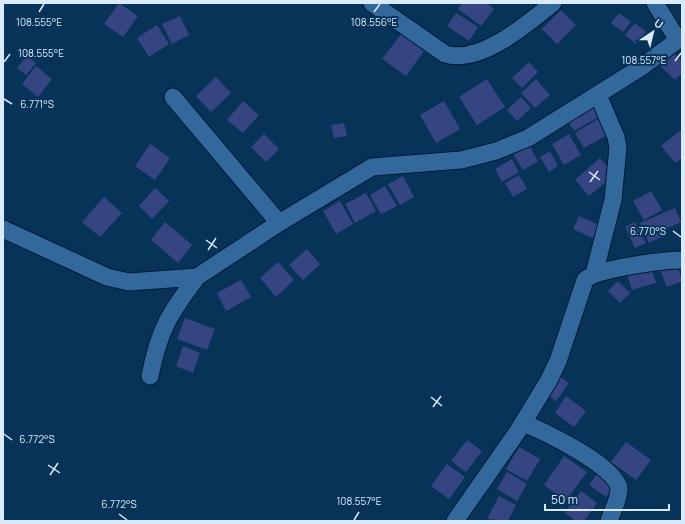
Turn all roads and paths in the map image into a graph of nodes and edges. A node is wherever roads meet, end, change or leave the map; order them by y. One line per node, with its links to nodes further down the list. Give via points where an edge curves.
1 (372, 3): 2 (street, via 445,54 455,57 474,55 519,30)
2 (553, 3)
3 (655, 3): 4 (street)
4 (680, 39): 5 (street)
5 (598, 95): 7 (street, via 528,138 496,151 461,160 372,167); 10 (street, via 618,147 613,200)
6 (173, 97): 7 (street)
7 (279, 223): 11 (street)
8 (3, 229): 11 (street, via 107,276 129,282)
9 (682, 260): 10 (street)
10 (594, 274): 13 (street, via 589,276 582,286 558,361)
11 (197, 277): 12 (street, via 171,312 164,326)
12 (150, 376)
13 (523, 423): 14 (street); 15 (street, via 568,444 608,472 616,481 619,488)
14 (455, 521)
15 (609, 521)

